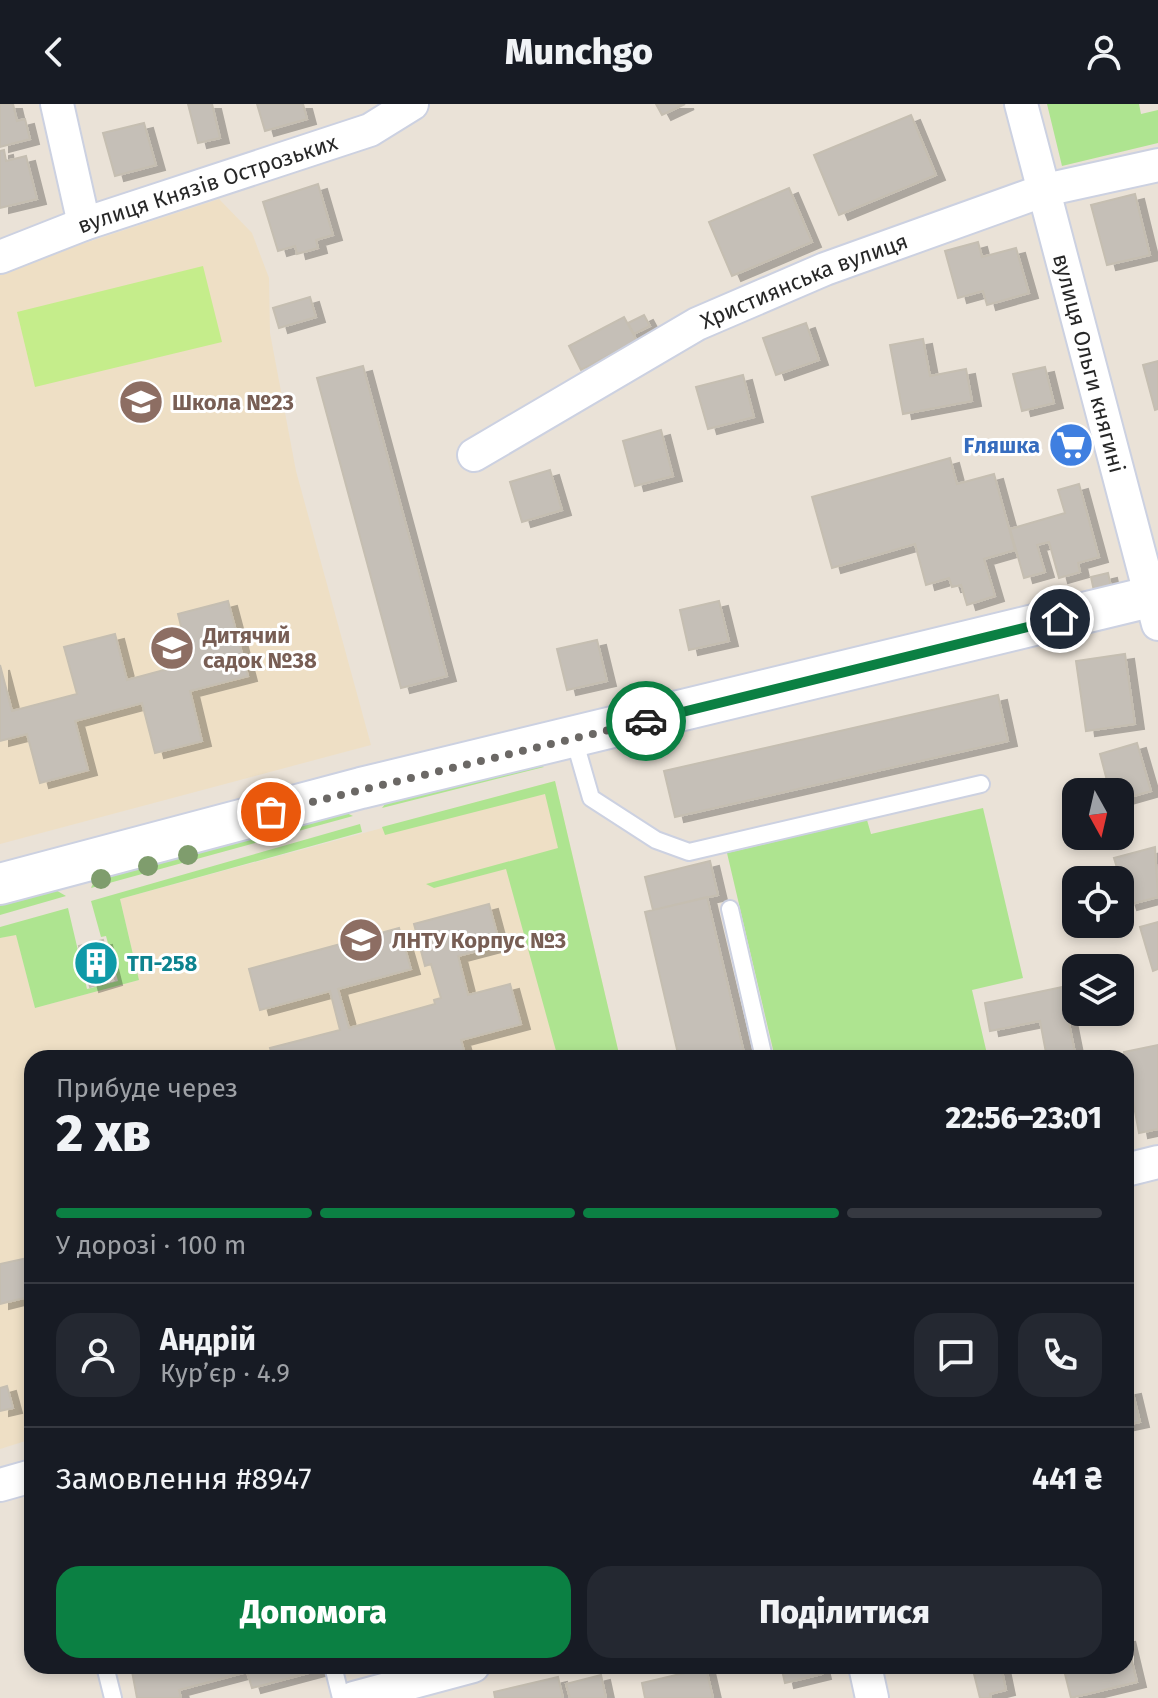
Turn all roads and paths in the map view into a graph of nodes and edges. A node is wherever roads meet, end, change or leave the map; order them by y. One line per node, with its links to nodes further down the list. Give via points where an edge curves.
1 (57, 104): 7 (street)
2 (412, 104): 4 (street, вулиця Князів Острозьких)
3 (1021, 104): 6 (street, вулиця Ольги княгині)
4 (367, 117): 7 (street, вулиця Князів Острозьких)
5 (1158, 165): 6 (street, Християнська вулиця)
6 (1045, 190): 9 (street, Християнська вулиця, via 825,269 697,324); 10 (street, вулиця Ольги княгині)
7 (84, 224): 8 (street, вулиця Князів Острозьких)
8 (0, 257)
9 (474, 455)
10 (1156, 605): 11 (street)
11 (574, 739): 12 (lane, via 591,798 656,840 689,852); 13 (street, via 361,788)
12 (981, 784)
13 (0, 884)
14 (730, 909): 15 (lane)
15 (762, 1050)
16 (1158, 1162): 17 (street)
17 (1134, 1168)
18 (24, 1478): 19 (street)
19 (0, 1485)
20 (107, 1674): 24 (lane)
21 (335, 1674): 25 (lane)
22 (443, 1674): 26 (street)
23 (867, 1674): 27 (street)
24 (113, 1698)
25 (341, 1698)
26 (354, 1698)
27 (872, 1698)

